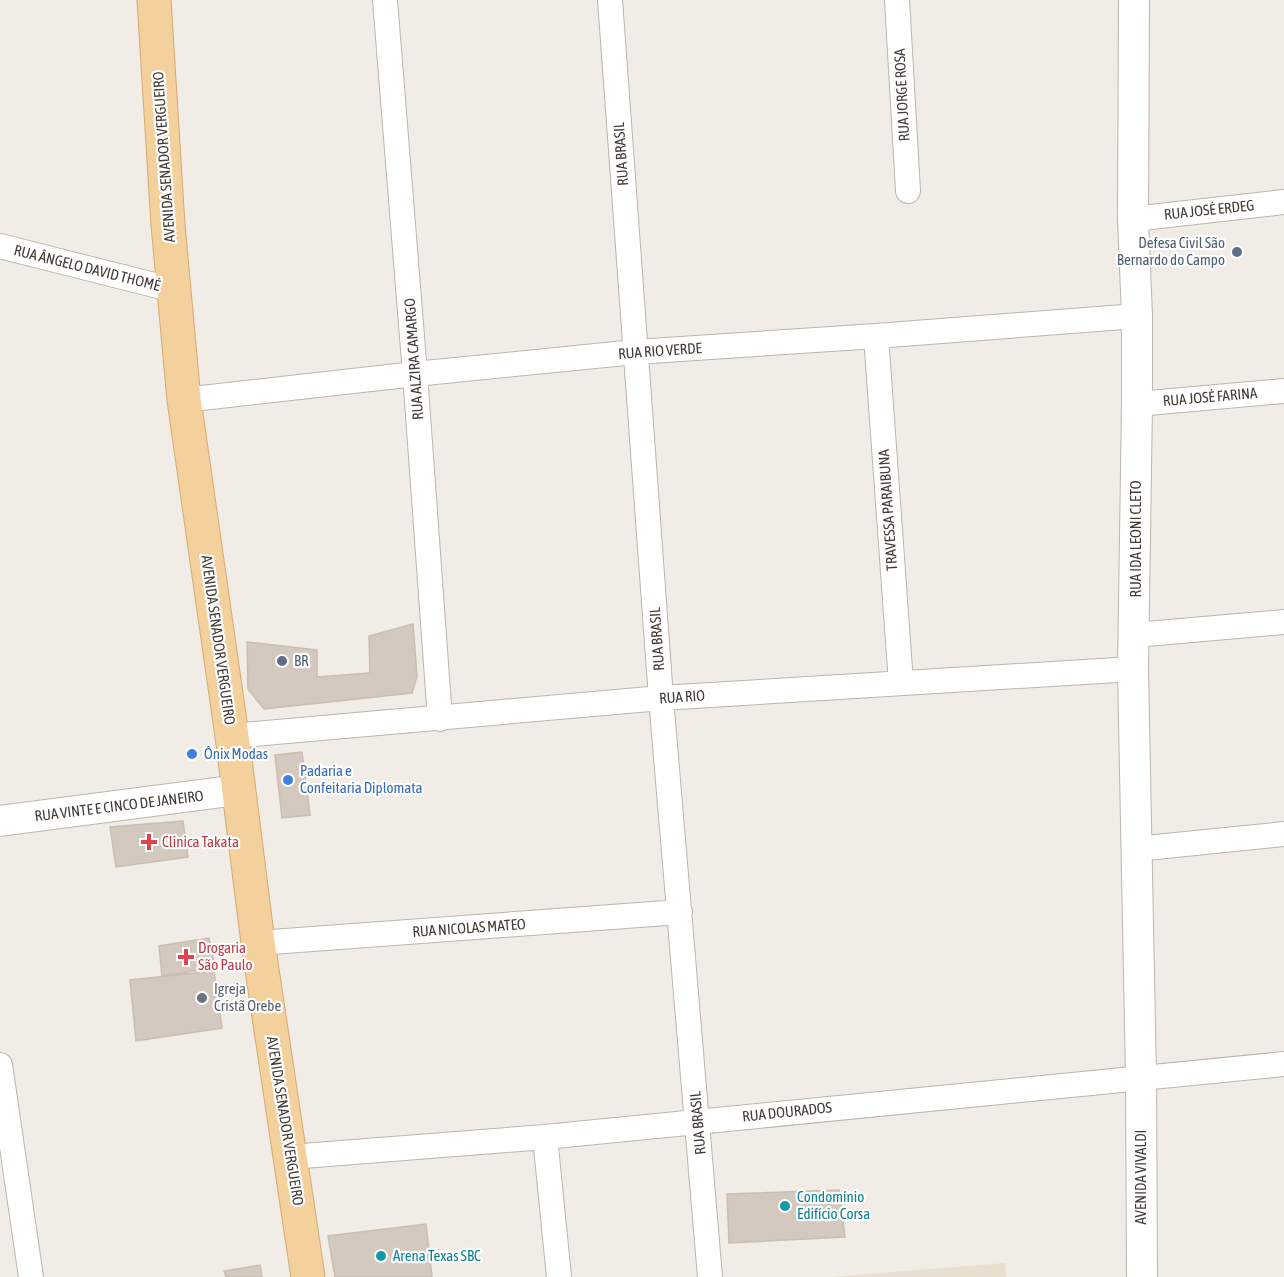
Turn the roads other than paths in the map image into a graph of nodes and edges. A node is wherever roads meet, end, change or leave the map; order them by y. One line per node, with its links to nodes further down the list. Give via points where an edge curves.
1 (154, 0): 10 (main road, AVENIDA SENADOR VERGUEIRO)
2 (385, 0): 14 (street, RUA ALZIRA CAMARGO)
3 (610, 0): 13 (street, RUA BRASIL)
4 (897, 0): 6 (street, RUA JORGE ROSA)
5 (1134, 0): 8 (street, RUA IDA LEONI CLETO)
6 (908, 191)
7 (1284, 202): 8 (street, RUA JOSÉ ERDEG)
8 (1133, 219): 11 (street, RUA IDA LEONI CLETO)
9 (0, 246): 10 (street, RUA ÂNGELO DAVID THOMÉ)
10 (174, 290): 16 (main road, AVENIDA SENADOR VERGUEIRO)
11 (1137, 316): 12 (street, RUA RIO VERDE); 17 (street, RUA IDA LEONI CLETO)
12 (876, 336): 13 (street, RUA RIO VERDE); 21 (street, TRAVESSA PARAIBUNA)
13 (636, 352): 14 (street, RUA RIO VERDE); 22 (street, RUA BRASIL)
14 (415, 374): 16 (street, RUA RIO VERDE); 23 (street, RUA ALZIRA CAMARGO)
15 (1284, 391): 17 (street, RUA JOSÉ FARINA)
16 (184, 400): 24 (main road, AVENIDA SENADOR VERGUEIRO)
17 (1137, 404): 19 (street, RUA IDA LEONI CLETO)
18 (1284, 622): 19 (street)
19 (1135, 635): 20 (street, RUA IDA LEONI CLETO)
20 (1133, 669): 21 (street, RUA RIO); 28 (street, RUA IDA LEONI CLETO)
21 (901, 683): 22 (street, RUA RIO)
22 (661, 698): 23 (street, RUA RIO); 29 (street, RUA BRASIL)
23 (440, 719): 24 (street, RUA RIO)
24 (232, 736): 25 (main road, AVENIDA SENADOR VERGUEIRO)
25 (238, 790): 26 (street, RUA VINTE E CINCO DE JANEIRO); 30 (main road, AVENIDA SENADOR VERGUEIRO)
26 (0, 821)
27 (1284, 834): 28 (street)
28 (1136, 849): 33 (street, RUA IDA LEONI CLETO)
29 (680, 912): 30 (street, RUA NICOLAS MATEO); 34 (street, RUA BRASIL)
30 (258, 943): 36 (main road, AVENIDA SENADOR VERGUEIRO)
31 (1284, 1064): 33 (street, RUA DOURADOS)
32 (0, 1065): 37 (street)
33 (1141, 1077): 34 (street, RUA DOURADOS); 41 (street, AVENIDA VIVALDI)
34 (698, 1121): 35 (street, RUA DOURADOS); 40 (street, RUA BRASIL)
35 (545, 1137): 36 (street, RUA DOURADOS); 39 (street)
36 (290, 1157): 38 (main road, AVENIDA SENADOR VERGUEIRO)
37 (30, 1277)
38 (308, 1277)
39 (559, 1277)
40 (710, 1277)
41 (1142, 1277)

